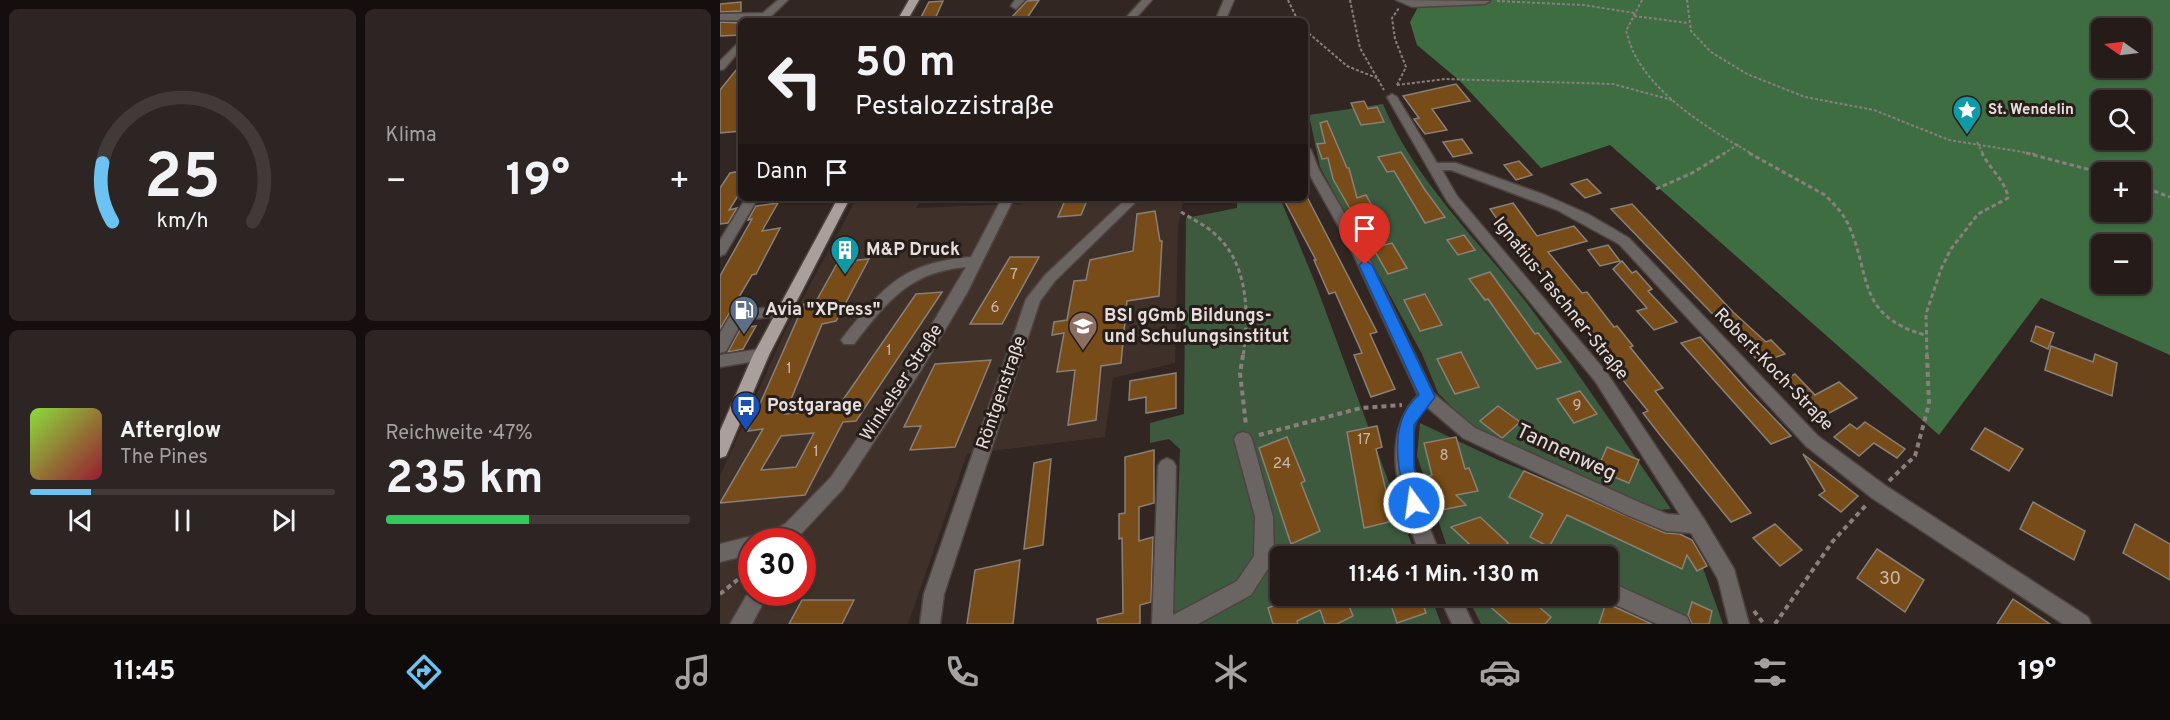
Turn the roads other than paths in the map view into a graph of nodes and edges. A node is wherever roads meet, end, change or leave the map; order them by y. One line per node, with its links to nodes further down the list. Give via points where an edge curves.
1 (783, 0): 8 (street)
2 (914, 0): 9 (main road)
3 (1147, 0): 10 (street)
4 (1229, 0): 11 (street)
5 (1401, 0): 6 (street)
6 (1484, 1)
7 (720, 17): 8 (street)
8 (762, 18)
9 (904, 18)
10 (1131, 18)
11 (1221, 18)
12 (738, 46): 13 (street)
13 (722, 62)
14 (1392, 92): 16 (street, Ignatius-Taschner-Straße)
15 (1308, 158): 28 (street, via 1356,245)
16 (1434, 167): 32 (street, Ignatius-Taschner-Straße, via 1452,198 1601,377); 47 (street, Robert-Koch-Straße, via 1452,166 1567,207 1624,241 1812,441 1879,492)
17 (750, 201): 21 (street)
18 (842, 201): 23 (main road)
19 (1006, 201): 22 (street, Winkelser Straße)
20 (1131, 201): 41 (street, Röntgenstraße, via 1033,299 934,594)
21 (720, 251)
22 (976, 261): 24 (street, via 942,263 903,280); 33 (street, Winkelser Straße, via 914,368 837,483)
23 (785, 310): 25 (street, via 738,315); 26 (main road)
24 (849, 340)
25 (720, 347)
26 (761, 355): 27 (street); 30 (main road)
27 (720, 361)
28 (1423, 400): 32 (street, Tannenweg, via 1469,433 1634,509 1666,522); 34 (street, via 1407,425 1406,467)
29 (1245, 439): 43 (street, via 1264,517 1264,558 1244,588)
30 (722, 443)
31 (1167, 466): 42 (street)
32 (1697, 525): 46 (street, Ignatius-Taschner-Straße, via 1726,576)
33 (794, 528)
34 (1426, 546)
35 (738, 548): 36 (street)
36 (720, 553)
37 (1618, 596): 45 (street)
38 (751, 606): 40 (street)
39 (1454, 606): 44 (street)
40 (740, 624)
41 (930, 624)
42 (1162, 624)
43 (1177, 624)
44 (1463, 624)
45 (1680, 624)
46 (1739, 624)
47 (2081, 624)

